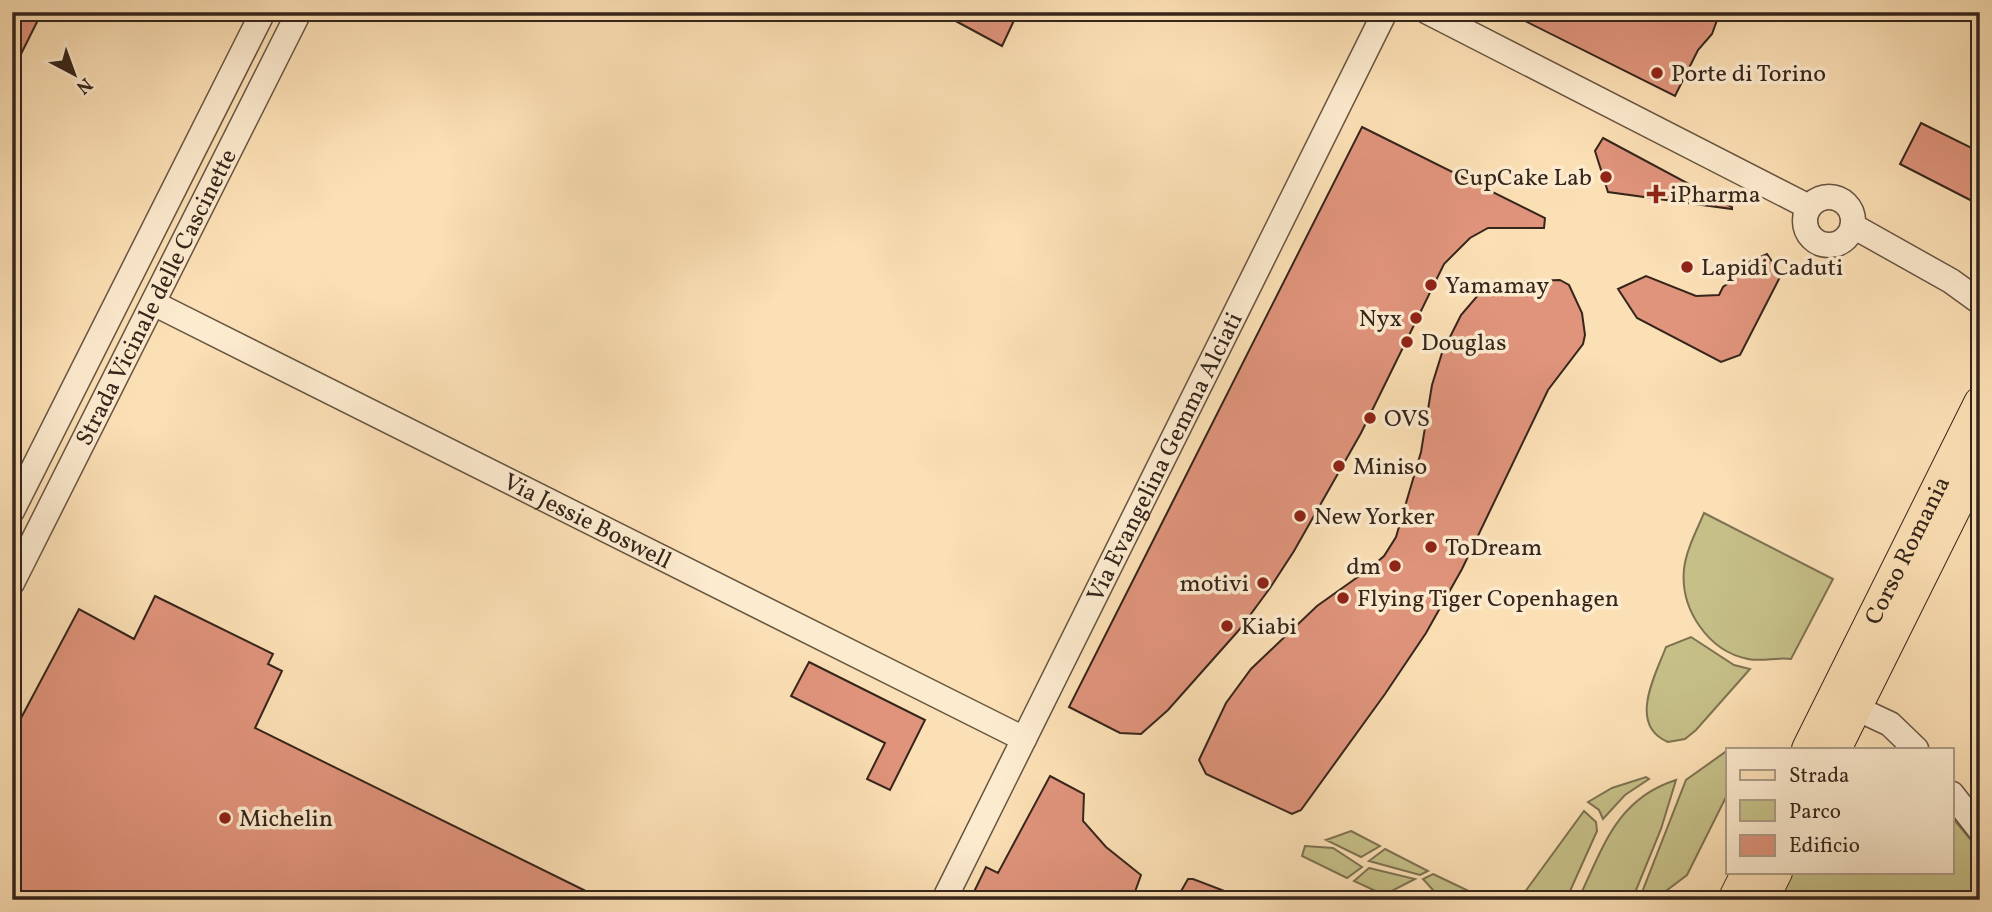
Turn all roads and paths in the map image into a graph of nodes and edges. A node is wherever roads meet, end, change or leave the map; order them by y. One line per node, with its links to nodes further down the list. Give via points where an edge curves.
1 (263, 12): 5 (street, Strada Vicinale delle Cascinette)
2 (299, 12): 6 (street, Strada Vicinale delle Cascinette)
3 (1385, 12): 18 (street, Via Evangelina Gemma Alciati)
4 (1428, 12): 7 (street)
5 (206, 126): 6 (street); 15 (street, Strada Vicinale delle Cascinette)
6 (235, 139): 11 (street, Strada Vicinale delle Cascinette)
7 (1809, 207): 8 (street, via 1821,198 1836,197 1851,209); 8 (street, via 1805,228 1821,244 1842,241)
8 (1853, 226): 9 (street)
9 (1951, 281): 10 (street); 12 (street)
10 (1980, 286)
11 (153, 303): 16 (street, Strada Vicinale delle Cascinette); 18 (street, Via Jessie Boswell)
12 (1980, 303)
13 (1980, 402): 17 (main road, Corso Romania)
14 (1980, 457): 17 (main road, Corso Romania)
15 (12, 511)
16 (12, 583)
17 (1845, 703): 19 (main road, Corso Romania); 20 (main road, Corso Romania); 21 (street, via 1890,724)
18 (1024, 739): 26 (street, Via Evangelina Gemma Alciati)
19 (1809, 748)
20 (1835, 748)
21 (1915, 748)
22 (1954, 797): 23 (street)
23 (1980, 830)
24 (1747, 874): 27 (main road)
25 (1775, 874): 28 (main road)
26 (944, 900)
27 (1734, 900)
28 (1762, 900)

